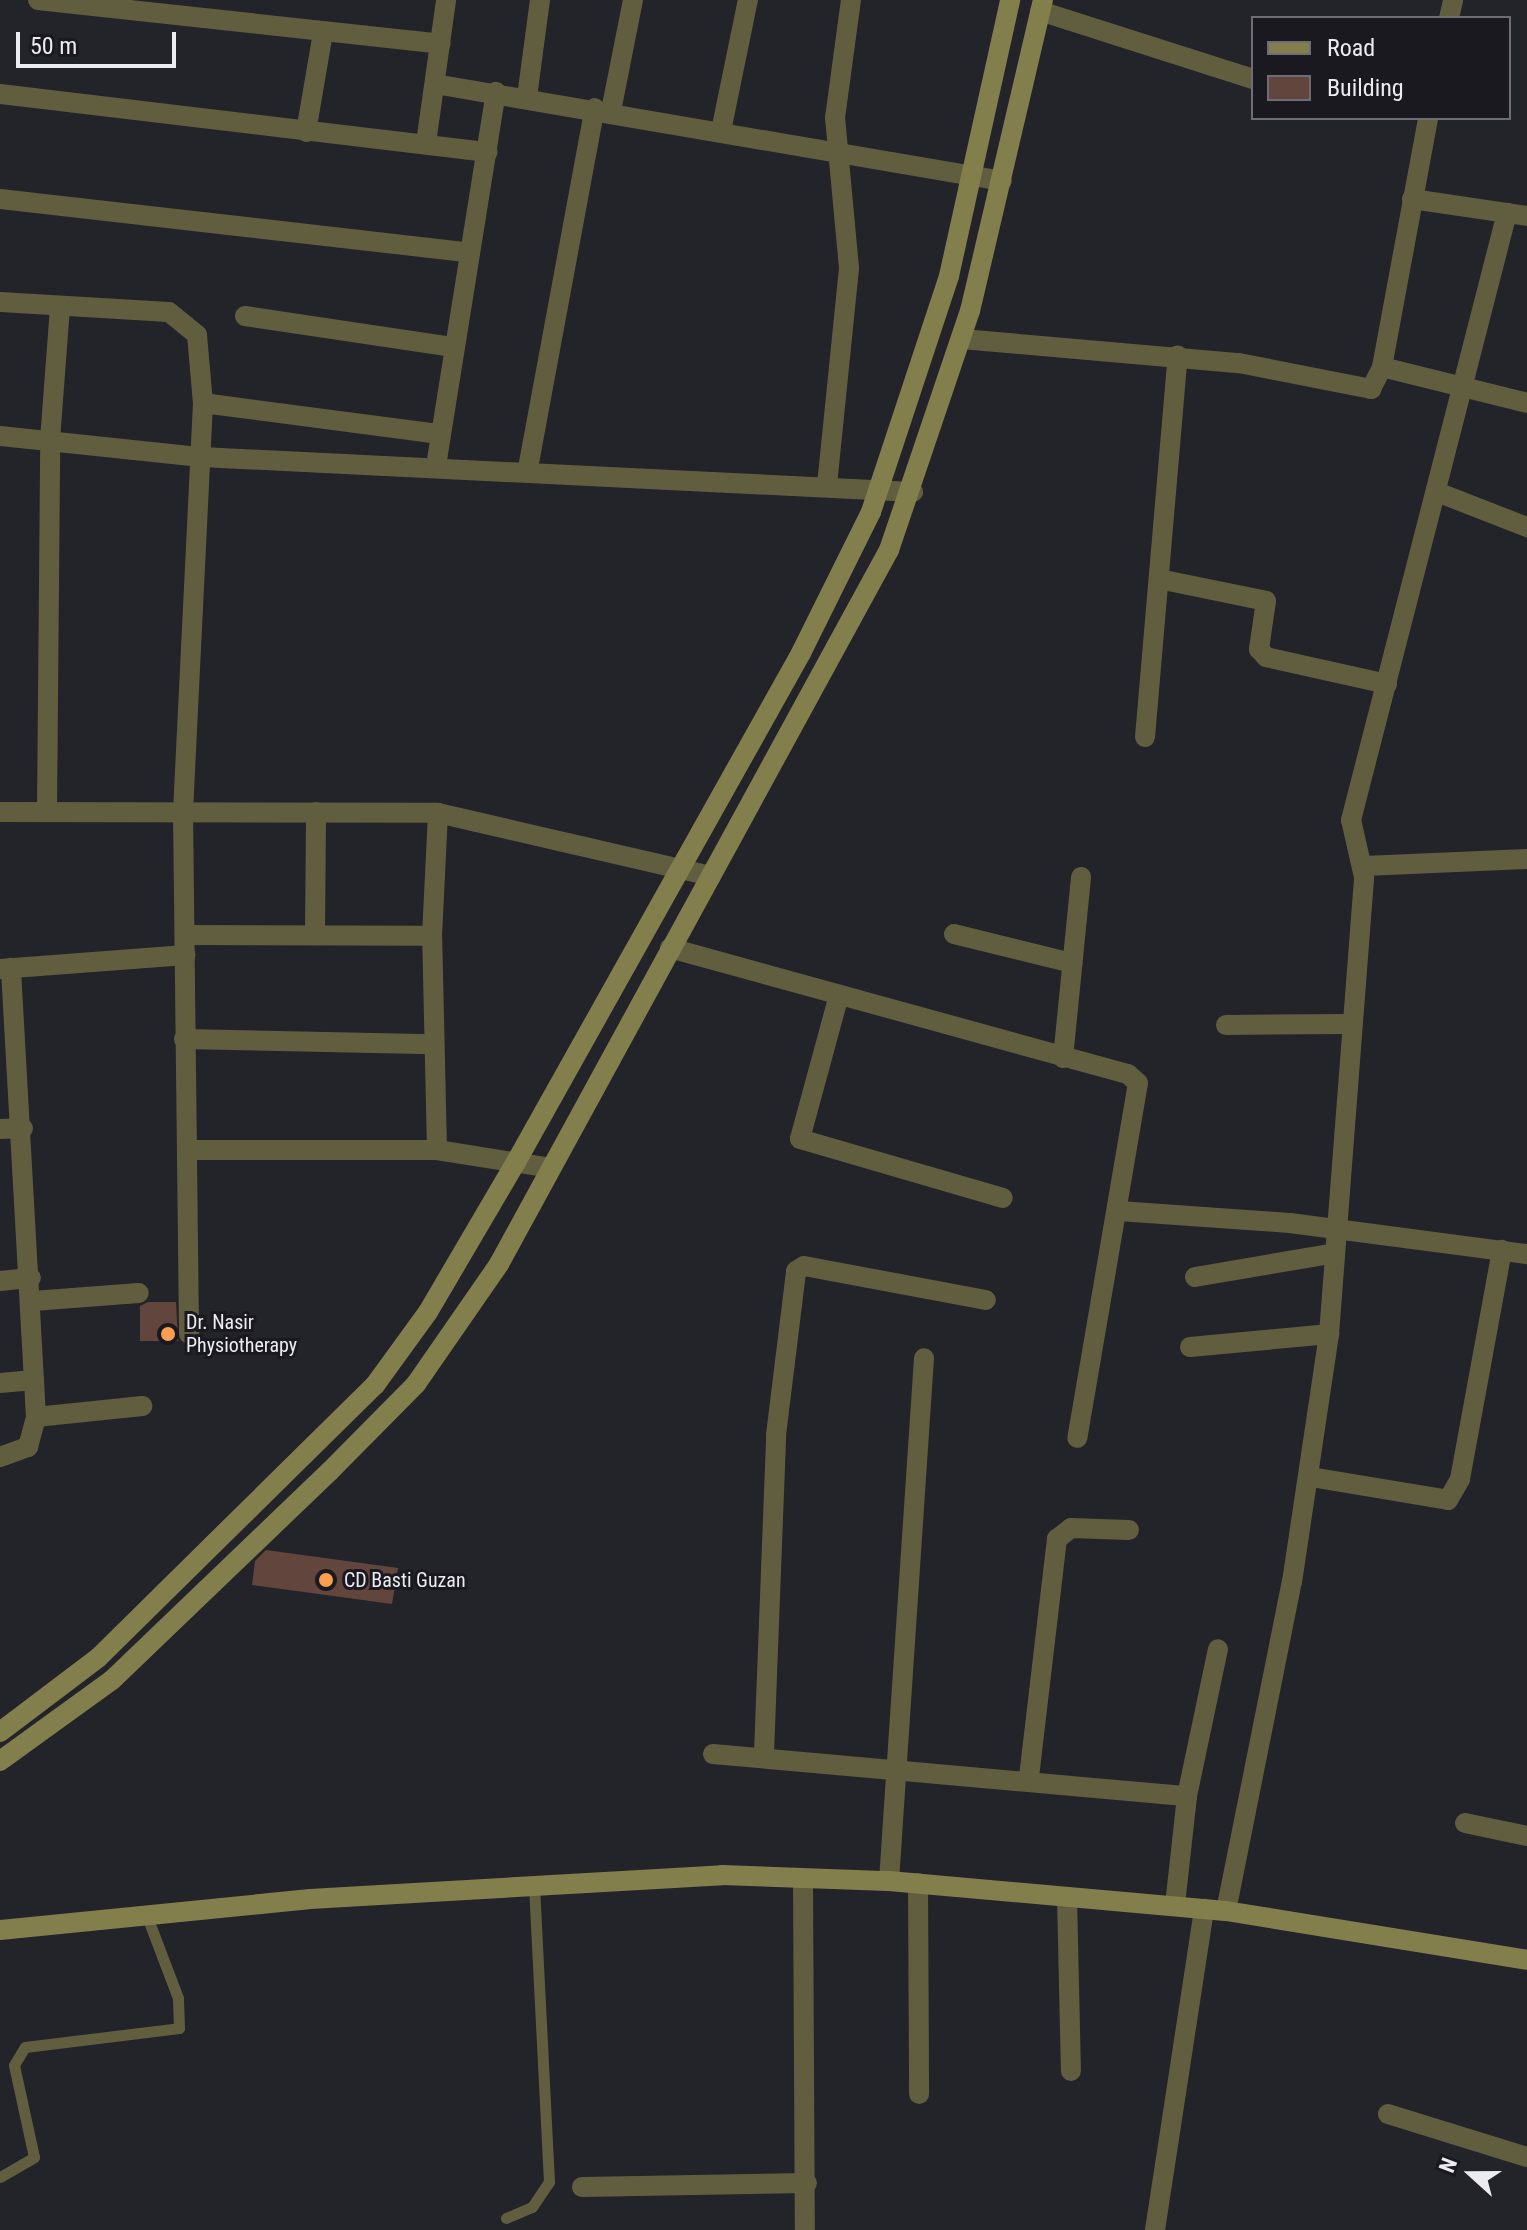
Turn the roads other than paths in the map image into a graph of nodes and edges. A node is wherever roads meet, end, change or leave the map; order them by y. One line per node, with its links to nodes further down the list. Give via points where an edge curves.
1 (38, 0): 9 (street)
2 (446, 0): 10 (street)
3 (540, 0): 15 (street)
4 (633, 0): 16 (street)
5 (748, 0): 18 (street)
6 (851, 0): 22 (street)
7 (1010, 0): 23 (street)
8 (1041, 5): 11 (street); 24 (street)
9 (323, 33): 10 (street); 19 (street)
10 (441, 44): 12 (street)
11 (1251, 78)
12 (435, 84): 13 (street); 20 (street)
13 (496, 92): 15 (street); 21 (street)
14 (0, 94): 19 (street)
15 (527, 97): 16 (street)
16 (603, 110): 18 (street); 44 (street)
17 (1428, 120): 26 (street)
18 (721, 131): 22 (street)
19 (306, 132): 20 (street)
20 (426, 143): 21 (street)
21 (488, 152): 28 (street)
22 (835, 153): 23 (street); 45 (street, via 849,268)
23 (972, 176): 24 (street); 46 (street, via 917,387)
24 (1002, 181): 32 (street)
25 (0, 199): 28 (street)
26 (1412, 199): 27 (street); 35 (street)
27 (1517, 214): 36 (street)
28 (468, 252): 33 (street)
29 (0, 302): 30 (street)
30 (60, 306): 37 (street, via 184,317 197,335); 41 (street)
31 (245, 316): 33 (street)
32 (962, 339): 34 (street); 47 (street)
33 (452, 347): 39 (street)
34 (1178, 355): 35 (street, via 1364,390 1376,384); 50 (street)
35 (1382, 367): 36 (street)
36 (1464, 391): 38 (street); 48 (street)
37 (203, 403): 39 (street); 42 (street)
38 (1527, 403)
39 (440, 434): 43 (street)
40 (0, 436): 41 (street)
41 (50, 440): 42 (street); 55 (street)
42 (201, 457): 43 (street); 53 (street)
43 (436, 466): 44 (street)
44 (528, 468): 45 (street)
45 (827, 485): 46 (street)
46 (879, 488): 47 (street); 59 (street, via 801,653)
47 (913, 492): 61 (street)
48 (1437, 492): 49 (street); 51 (street)
49 (1527, 527)
50 (1159, 579): 51 (street, via 1262,598 1270,613 1260,643 1266,657); 52 (street)
51 (1387, 684): 60 (street, via 1351,820)
52 (1145, 737)
53 (183, 810): 55 (street); 56 (street); 66 (street)
54 (0, 812): 55 (street)
55 (47, 812)
56 (316, 812): 57 (street); 63 (street)
57 (438, 813): 59 (street); 65 (street)
58 (1527, 859): 60 (street)
59 (680, 865): 61 (street); 80 (street)
60 (1364, 866): 71 (street)
61 (711, 876): 67 (street)
62 (1081, 877): 68 (street)
63 (315, 932): 65 (street); 66 (street)
64 (954, 934): 68 (street)
65 (432, 936): 74 (street)
66 (186, 945): 69 (street); 73 (street)
67 (670, 948): 70 (street); 81 (street)
68 (1072, 963): 75 (street)
69 (6, 969): 76 (street)
70 (839, 995): 75 (street); 82 (street, via 800,1139)
71 (1350, 1024): 72 (street); 84 (street)
72 (1226, 1025)
73 (184, 1039): 74 (street); 78 (street)
74 (433, 1044): 79 (street)
75 (1063, 1058): 83 (street, via 1138,1083)
76 (23, 1128): 77 (street); 89 (street)
77 (0, 1129)
78 (187, 1150): 79 (street); 94 (street)
79 (437, 1150): 80 (street)
80 (516, 1162): 81 (street); 107 (street, via 428,1312 375,1385 99,1657)
81 (551, 1168): 110 (street, via 499,1264 416,1384 112,1680)
82 (1003, 1198)
83 (1119, 1211): 84 (street); 102 (street)
84 (1336, 1229): 85 (street); 86 (street)
85 (1502, 1250): 87 (street); 104 (street, via 1460,1479 1448,1500)
86 (1335, 1253): 88 (street); 95 (street)
87 (1527, 1254)
88 (1195, 1277)
89 (31, 1278): 90 (street); 93 (street)
90 (0, 1281)
91 (139, 1293): 93 (street)
92 (986, 1300): 108 (street, via 804,1266 796,1271 776,1435)
93 (33, 1301): 98 (street)
94 (189, 1334)
95 (1329, 1334): 96 (street); 104 (street)
96 (1190, 1347)
97 (924, 1358): 111 (street)
98 (34, 1380): 99 (street); 101 (street)
99 (0, 1383)
100 (142, 1406): 101 (street)
101 (36, 1417): 103 (street, via 28,1447)
102 (1077, 1438)
103 (0, 1457)
104 (1311, 1477): 123 (street)
105 (1129, 1530): 112 (street, via 1071,1528 1057,1539)
106 (1218, 1649): 113 (street)
107 (0, 1732)
108 (764, 1753): 109 (street); 111 (street)
109 (713, 1754)
110 (0, 1761)
111 (894, 1765): 112 (street); 117 (street)
112 (1029, 1777): 113 (street)
113 (1187, 1796): 121 (street)
114 (1465, 1823): 115 (street)
115 (1527, 1836)
116 (803, 1878): 117 (street); 119 (street); 132 (street)
117 (889, 1881): 118 (street)
118 (918, 1883): 120 (street); 128 (street)
119 (534, 1884): 124 (street); 134 (lane, via 549,2182 532,2207)
120 (1067, 1897): 121 (street); 127 (street)
121 (1175, 1905): 122 (street)
122 (1204, 1909): 123 (street); 136 (street)
123 (1226, 1911): 126 (street)
124 (148, 1919): 125 (street); 131 (lane, via 181,2010 179,2028 25,2047 14,2065 34,2157)
125 (0, 1930)
126 (1527, 1960)
127 (1071, 2071)
128 (919, 2094)
129 (1388, 2114): 130 (street)
130 (1527, 2157)
131 (0, 2177)
132 (807, 2183): 133 (street); 135 (street)
133 (582, 2187)
134 (506, 2218)
135 (805, 2230)
136 (1155, 2230)

